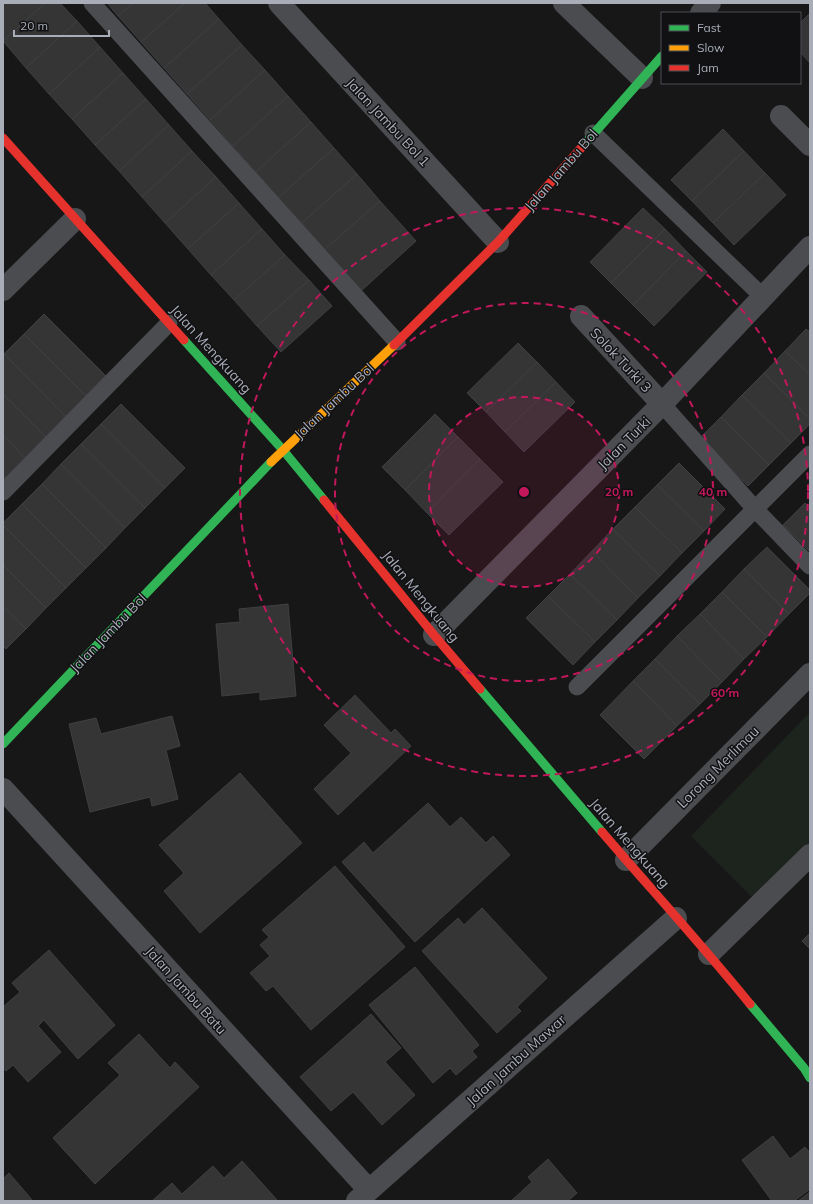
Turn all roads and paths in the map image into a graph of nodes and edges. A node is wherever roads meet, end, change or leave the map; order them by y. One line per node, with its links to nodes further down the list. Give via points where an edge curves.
1 (92, 3): 19 (lane)
2 (279, 3): 13 (street, Jalan Jambu Bol 1)
3 (564, 3): 7 (street)
4 (710, 3): 5 (street)
5 (702, 12)
6 (661, 57): 7 (street, Jalan Jambu Bol)
7 (642, 78): 9 (street, Jalan Jambu Bol)
8 (781, 116): 11 (street)
9 (593, 133): 13 (street, Jalan Jambu Bol); 16 (lane)
10 (3, 138): 12 (street, Jalan Mengkuang)
11 (810, 145)
12 (75, 219): 15 (street); 18 (street, Jalan Mengkuang)
13 (498, 242): 19 (street, Jalan Jambu Bol)
14 (810, 246): 16 (street, Jalan Turki)
15 (3, 290)
16 (762, 296): 20 (street, Jalan Turki)
17 (581, 316): 20 (street, Solok Turki 3)
18 (169, 323): 21 (street, Jalan Mengkuang); 23 (lane)
19 (397, 342): 21 (street, Jalan Jambu Bol)
20 (662, 404): 24 (lane); 26 (street, Jalan Turki)
21 (283, 450): 26 (street, Jalan Mengkuang); 29 (street, Jalan Jambu Bol)
22 (810, 454): 24 (lane)
23 (3, 492)
24 (755, 509): 25 (lane); 28 (lane)
25 (810, 566)
26 (434, 635): 32 (street, Jalan Mengkuang)
27 (810, 674): 32 (street, Lorong Merlimau)
28 (577, 687)
29 (4, 742)
30 (3, 789): 36 (street, Jalan Jambu Batu)
31 (810, 855): 34 (street)
32 (626, 860): 33 (street, Jalan Mengkuang)
33 (676, 918): 34 (street, Jalan Mengkuang); 36 (street, Jalan Jambu Mawar)
34 (709, 954): 35 (street, Jalan Mengkuang)
35 (808, 1069)
36 (363, 1196)

